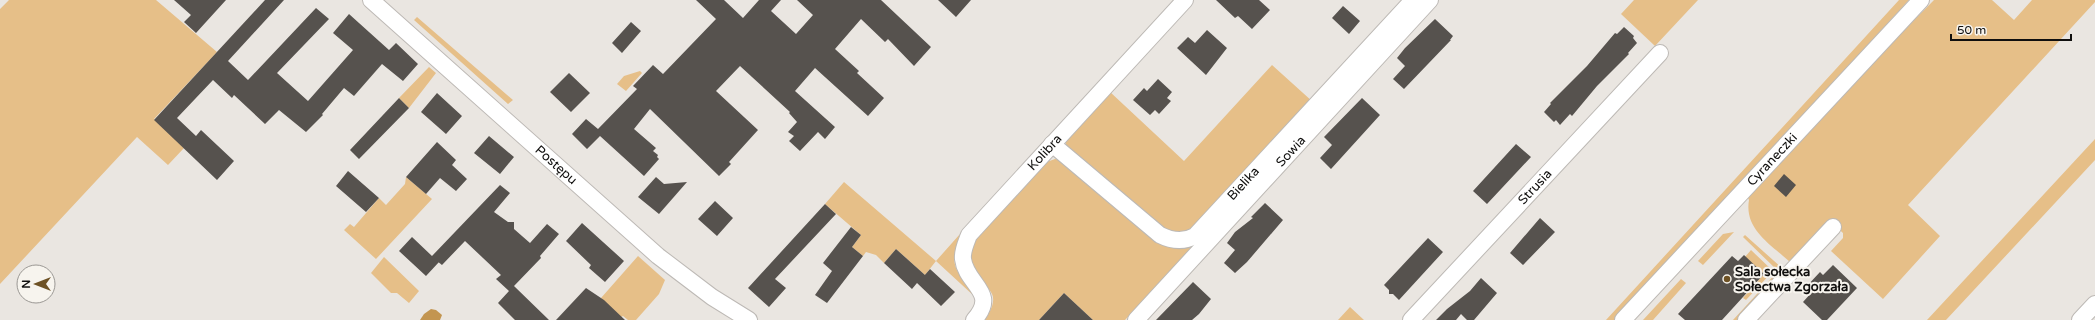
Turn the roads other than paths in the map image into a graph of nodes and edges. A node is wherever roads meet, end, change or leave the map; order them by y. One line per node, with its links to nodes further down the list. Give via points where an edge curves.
1 (371, 0): 10 (street, Postępu, via 658,256 712,297)
2 (1186, 0): 7 (street, Kolibra)
3 (1413, 0): 7 (street, Bielika, via 1195,236 1189,239 1174,240 1160,235)
4 (1430, 0): 12 (street, Sowia)
5 (1921, 0): 14 (street, Cyraneczki)
6 (1660, 53): 13 (street, Strusia)
7 (1052, 144): 11 (street, Kolibra, via 970,235 964,246 964,265 983,294 984,304)
8 (1832, 227): 15 (street)
9 (2095, 304): 16 (street)
10 (749, 320)
11 (974, 320)
12 (1136, 320)
13 (1411, 320)
14 (1623, 320)
15 (1746, 320)
16 (2080, 320)

